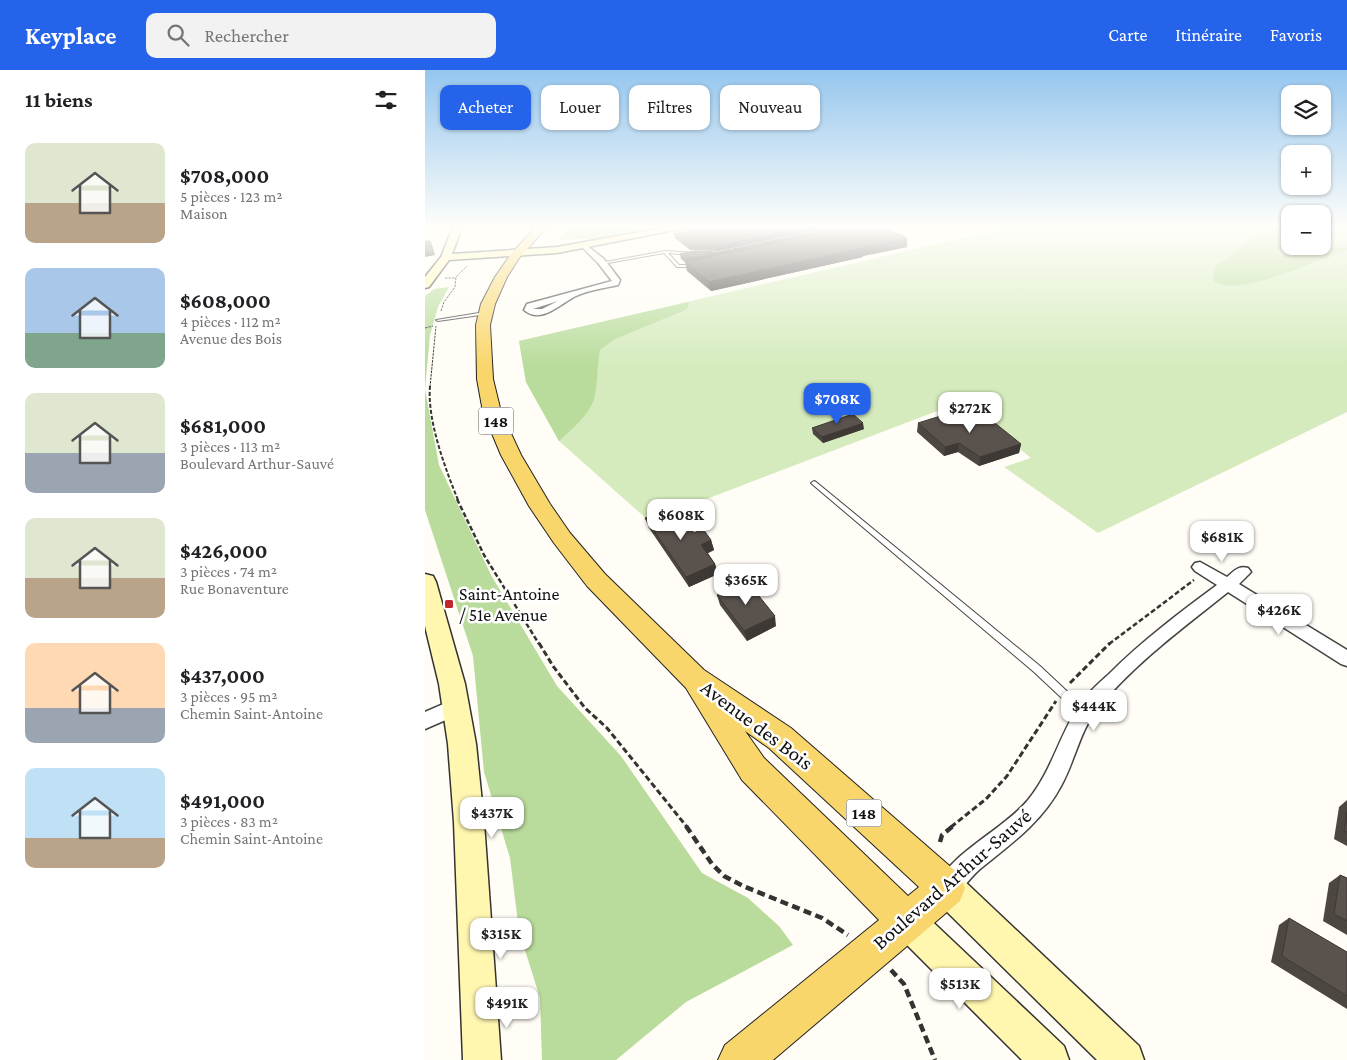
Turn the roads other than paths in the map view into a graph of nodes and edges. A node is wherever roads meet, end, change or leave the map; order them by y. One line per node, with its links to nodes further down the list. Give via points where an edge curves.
1 (434, 273): 4 (street)
2 (505, 273): 6 (main road, Avenue des Bois / 148, via 494,289)
3 (610, 273): 5 (street, via 615,284)
4 (425, 285)
5 (571, 295)
6 (485, 313): 7 (lane); 14 (main road, Avenue des Bois / 148, via 483,358 489,401 502,438 529,489 596,580)
7 (438, 320)
8 (814, 482): 16 (lane, via 1037,669)
9 (1243, 572): 11 (street, Boulevard Arthur-Sauvé)
10 (1198, 573): 11 (street)
11 (1227, 584): 13 (street); 16 (street, Boulevard Arthur-Sauvé, via 1142,652)
12 (426, 587): 15 (street)
13 (1347, 659)
14 (694, 678): 17 (main road, Avenue des Bois / 148, via 781,738); 18 (main road, Avenue des Bois / 148, via 753,770)
15 (441, 713): 19 (street, via 465,780)
16 (1084, 713): 17 (street, Boulevard Arthur-Sauvé, via 1054,779 1035,808 970,863)
17 (947, 888): 18 (main road, Boulevard Arthur-Sauvé); 22 (street, Avenue des Bois)
18 (907, 921): 20 (main road, Boulevard Arthur-Sauvé); 21 (street, Avenue des Bois)
19 (482, 1060)
20 (740, 1060)
21 (1050, 1060)
22 (1125, 1060)

